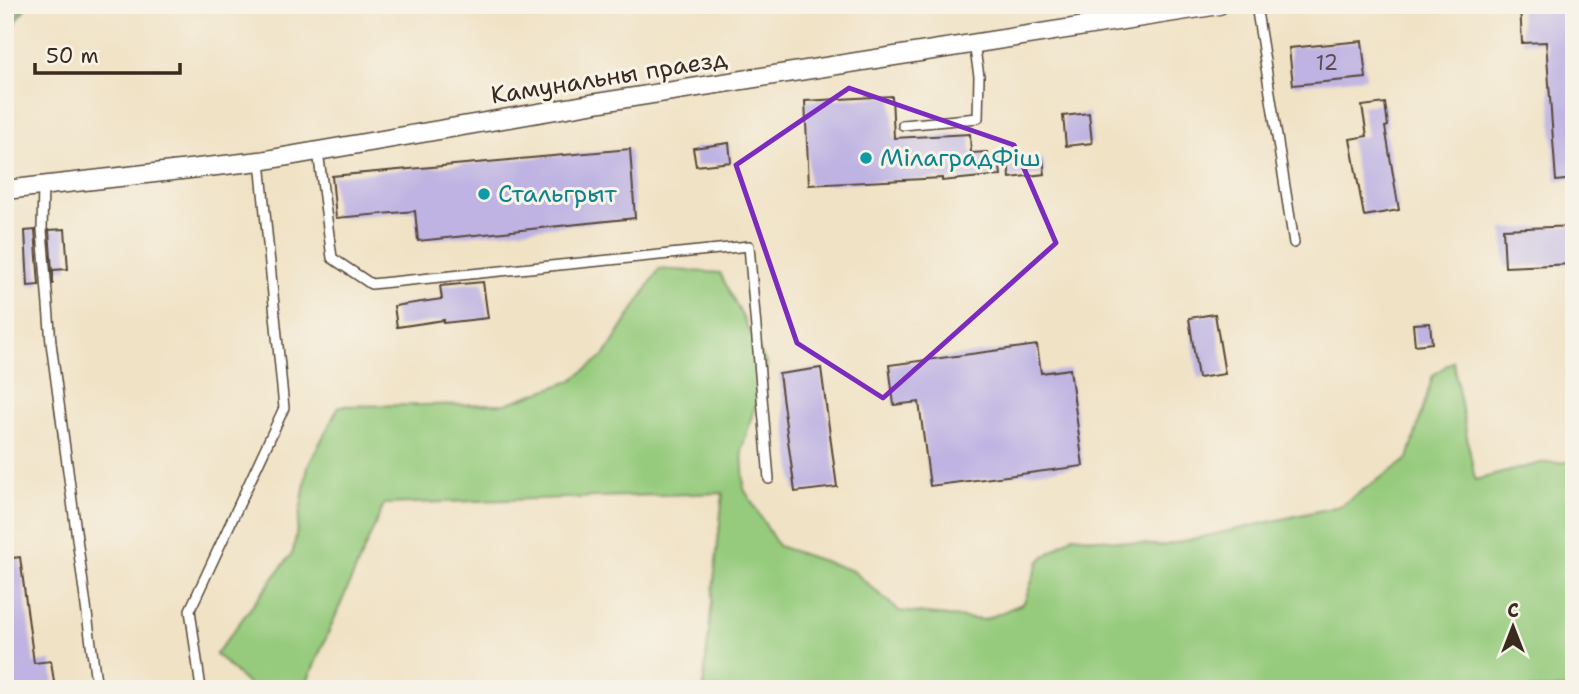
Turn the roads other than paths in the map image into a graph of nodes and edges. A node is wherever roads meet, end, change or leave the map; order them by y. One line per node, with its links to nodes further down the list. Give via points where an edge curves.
1 (1219, 5): 3 (street, Камунальны праезд)
2 (1256, 5): 9 (lane)
3 (974, 43): 4 (lane, via 978,118); 5 (street, Камунальны праезд)
4 (902, 125)
5 (318, 151): 6 (street, Камунальны праезд); 10 (lane, via 332,258 371,284 749,246)
6 (260, 161): 7 (street, Камунальны праезд); 12 (lane, via 284,408 190,610)
7 (43, 186): 8 (street, Камунальны праезд); 11 (lane, via 51,343)
8 (5, 190)
9 (1294, 243)
10 (769, 479)
11 (97, 689)
12 (201, 689)

